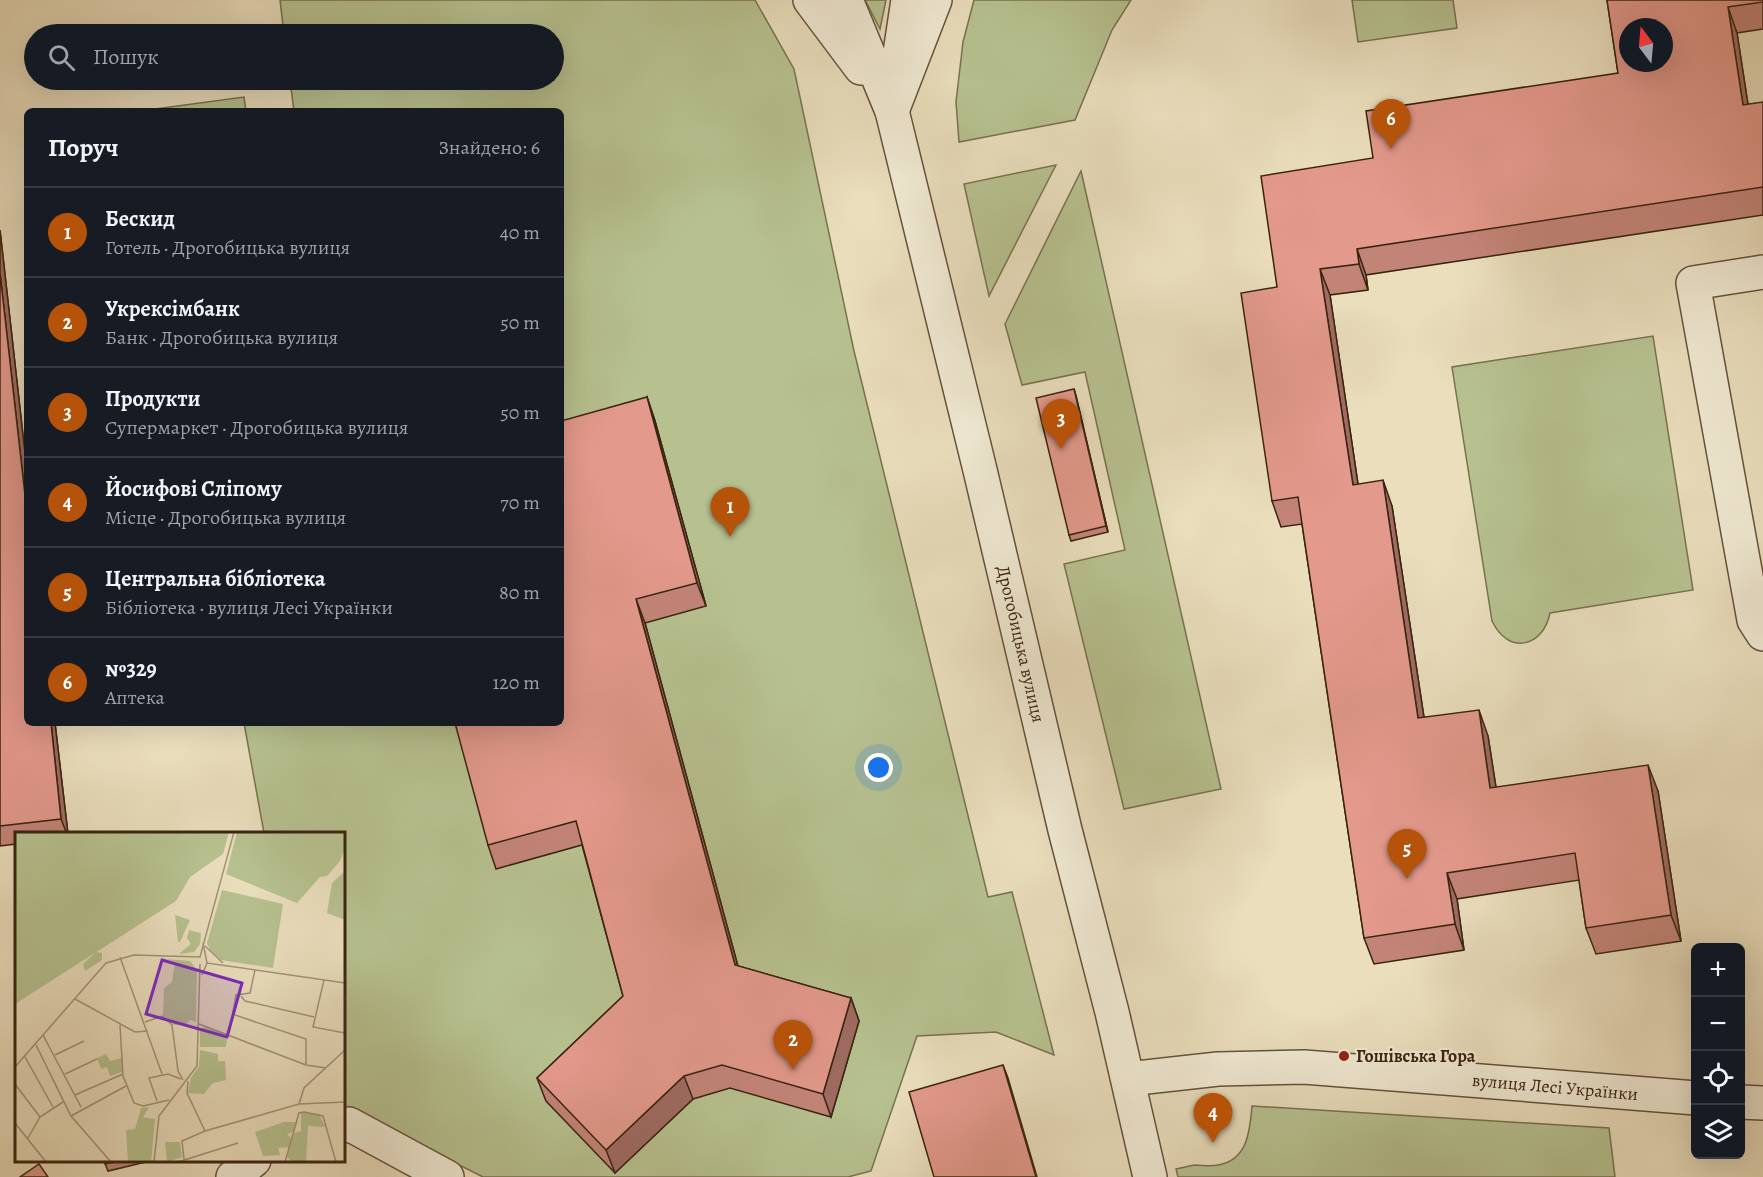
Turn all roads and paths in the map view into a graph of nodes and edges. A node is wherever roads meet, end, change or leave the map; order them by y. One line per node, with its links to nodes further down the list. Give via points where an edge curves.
1 (810, 0): 5 (street)
2 (846, 0): 5 (street)
3 (908, 0): 5 (street)
4 (935, 0): 5 (street)
5 (892, 111): 8 (street, Дрогобицька вулиця)
6 (1763, 272): 7 (street, via 1693,283 1754,620)
7 (1763, 634)
8 (1128, 1079): 9 (street, вулиця Лесі Українки, via 1304,1067); 16 (street, Дрогобицька вулиця)
9 (1691, 1098)
10 (1745, 1102): 11 (street)
11 (1763, 1103)
12 (345, 1126): 15 (street, via 349,1124)
13 (253, 1162): 14 (street)
14 (233, 1177)
15 (447, 1177)
16 (1150, 1177)

